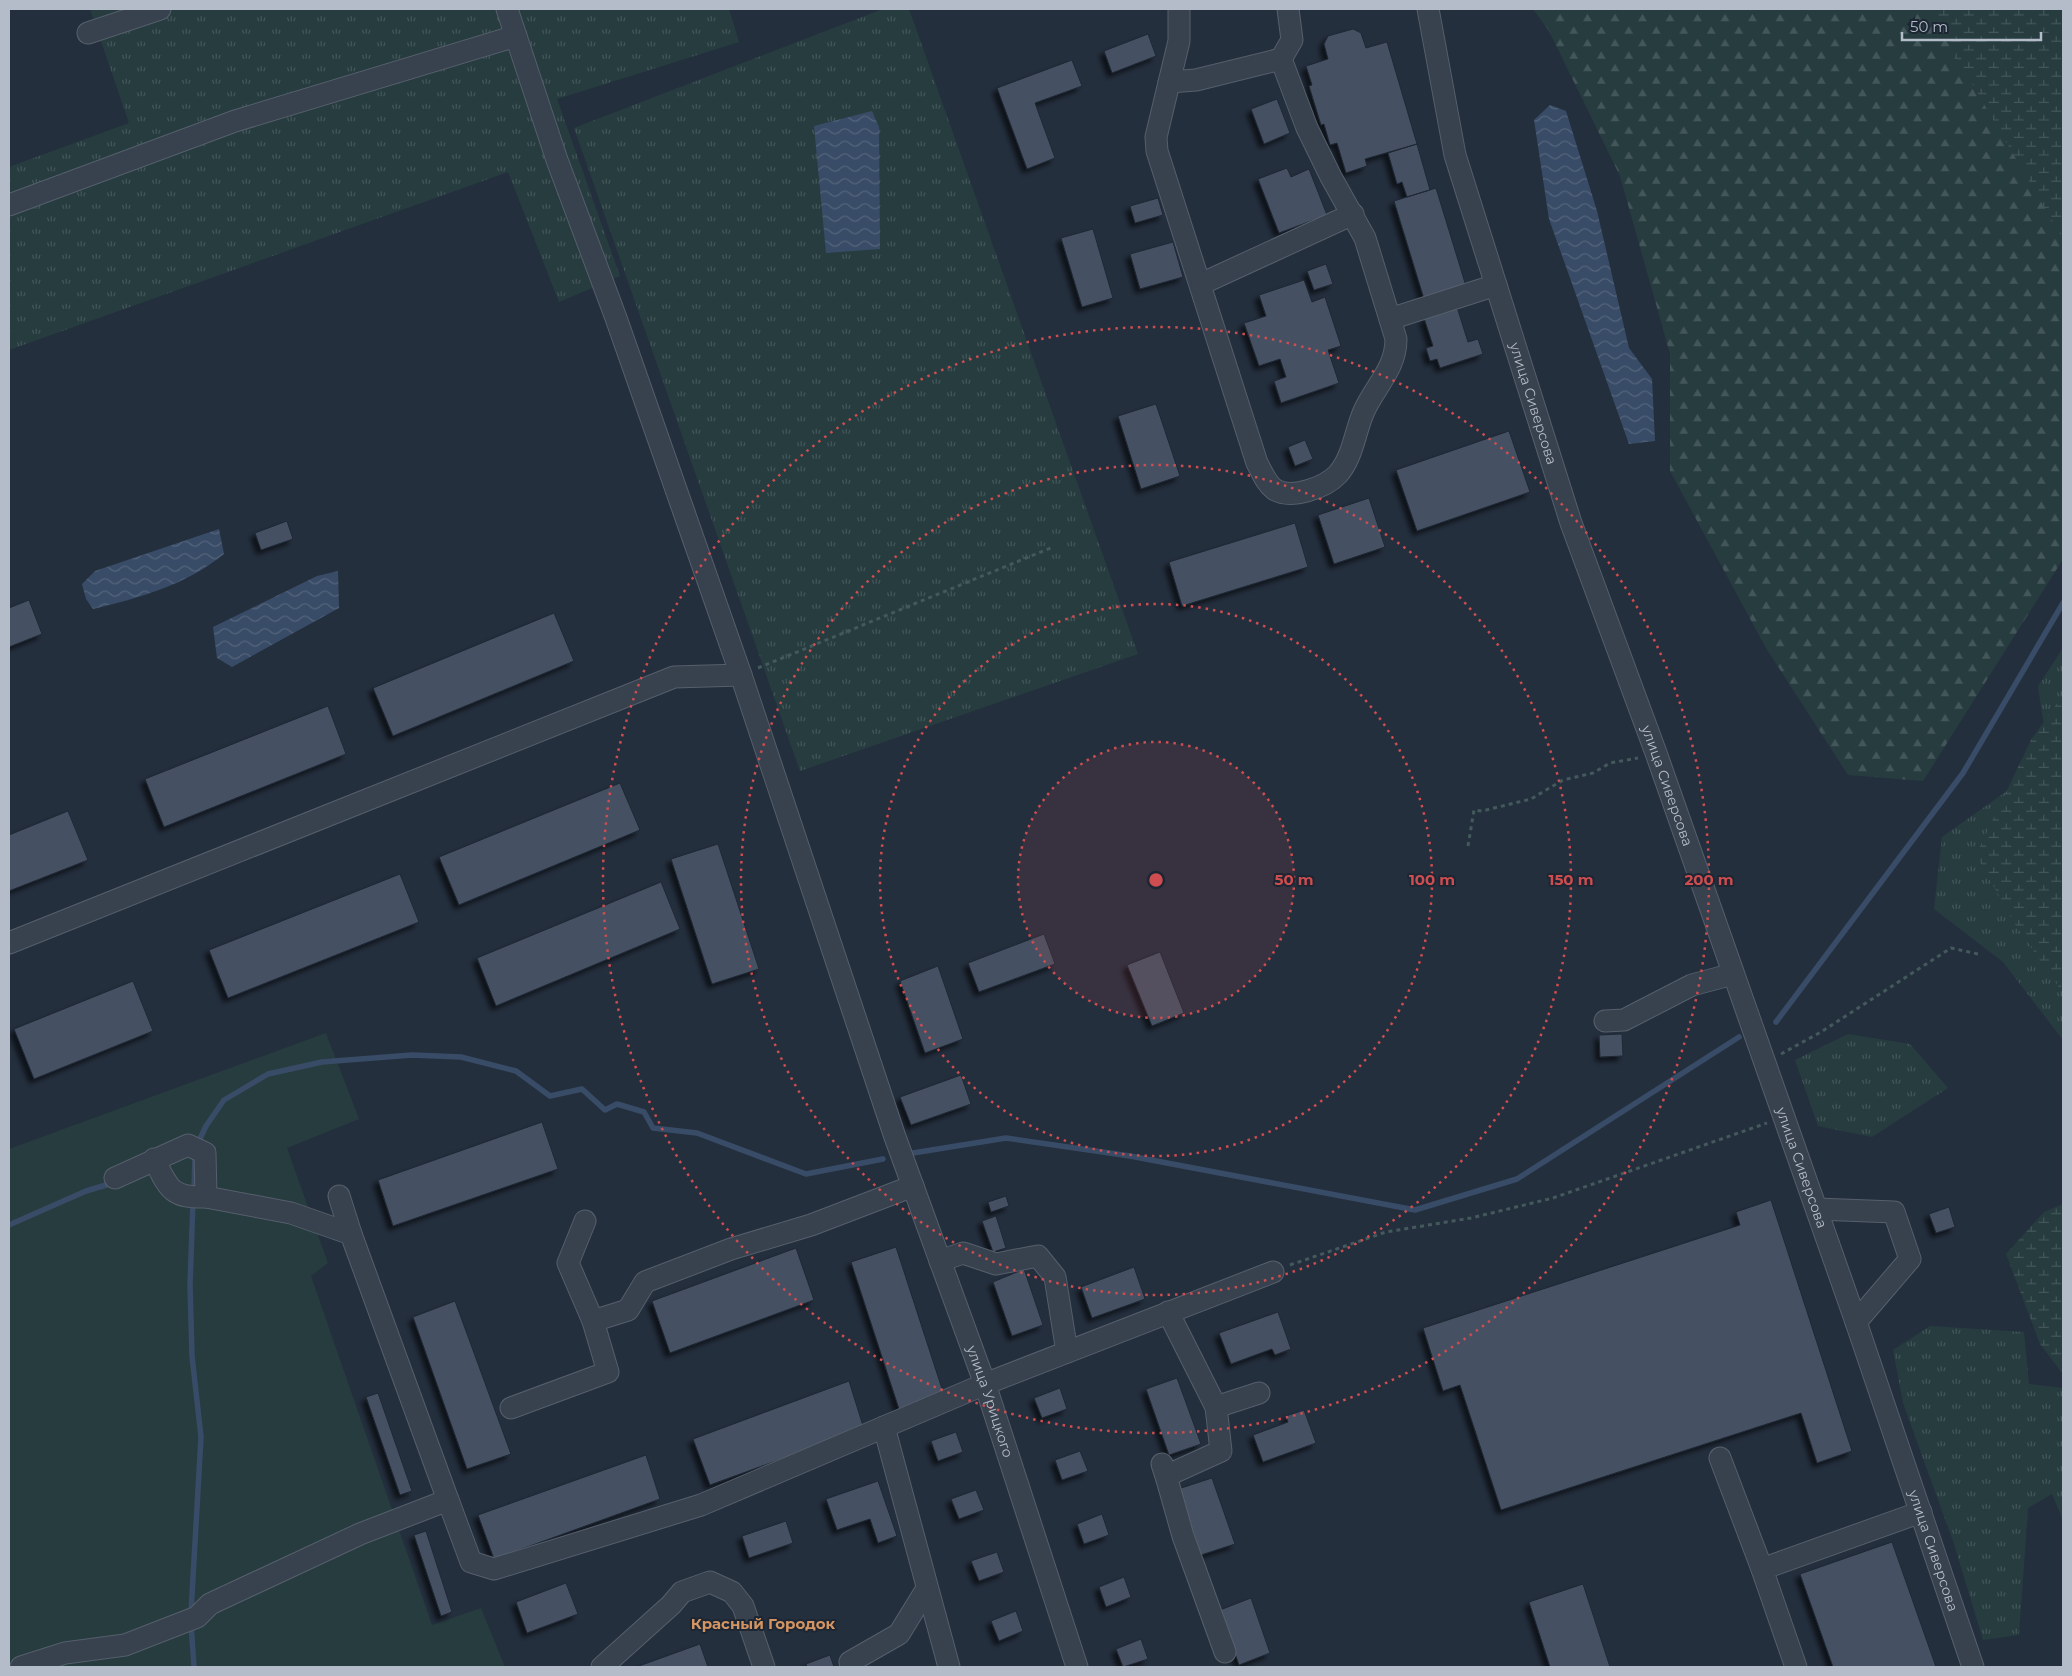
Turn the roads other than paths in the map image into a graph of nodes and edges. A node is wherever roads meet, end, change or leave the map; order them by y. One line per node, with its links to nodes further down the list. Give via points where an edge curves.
1 (160, 9): 6 (street)
2 (507, 9): 7 (street, улица Урицкого)
3 (1179, 9): 9 (street, via 1179,41)
4 (1288, 9): 8 (street, via 1292,40)
5 (1428, 9): 13 (street, улица Сиверсова, via 1455,155)
6 (88, 32)
7 (516, 36): 10 (street, via 235,121); 15 (street, улица Урицкого, via 557,160)
8 (1281, 59): 9 (street, via 1196,80); 11 (street, via 1307,128)
9 (1169, 82): 12 (street, via 1156,136 1157,152)
10 (9, 205)
11 (1353, 214): 12 (street); 14 (street, via 1365,238)
12 (1201, 284): 14 (street, via 1257,463 1274,489 1287,493 1306,491 1338,474 1352,449 1370,400 1396,353)
13 (1496, 285): 14 (street); 17 (street, улица Сиверсова, via 1571,523)
14 (1390, 319)
15 (741, 675): 16 (street, via 674,677); 21 (street, улица Урицкого)
16 (9, 943)
17 (1734, 974): 18 (street, via 1692,985 1624,1020); 24 (street, улица Сиверсова)
18 (1605, 1021)
19 (154, 1159): 20 (street); 23 (street, via 167,1185 184,1197); 23 (street, via 197,1149)
20 (115, 1178)
21 (913, 1186): 27 (street, улица Урицкого); 30 (street, via 645,1282 628,1310)
22 (339, 1196): 26 (street)
23 (206, 1197): 26 (street, via 291,1213)
24 (1817, 1209): 31 (street, улица Сиверсова); 31 (street, via 1894,1212 1910,1259)
25 (585, 1222): 30 (street, via 568,1263)
26 (351, 1234): 39 (street)
27 (940, 1261): 32 (street, via 963,1253 996,1264 1038,1256 1055,1277); 33 (street, улица Урицкого)
28 (1273, 1272): 29 (street)
29 (1168, 1312): 32 (street); 35 (street)
30 (593, 1321): 36 (street, via 608,1372)
31 (1856, 1322): 40 (street, улица Сиверсова)
32 (1067, 1352): 33 (street)
33 (985, 1384): 37 (street); 49 (street, улица Урицкого)
34 (1259, 1393): 35 (street)
35 (1216, 1407): 43 (street, via 1221,1451 1164,1469 1183,1536)
36 (511, 1408)
37 (884, 1426): 39 (street, via 701,1505 494,1569 471,1562); 42 (street)
38 (1720, 1458): 41 (street)
39 (448, 1500): 45 (street, via 360,1534 210,1604 191,1620 125,1644 65,1653)
40 (1921, 1512): 41 (street); 51 (street, улица Сиверсова)
41 (1762, 1569): 50 (street)
42 (926, 1590): 44 (street, via 899,1634); 48 (street)
43 (1225, 1652)
44 (850, 1662)
45 (21, 1667)
46 (602, 1667): 47 (street, via 682,1592 710,1582 732,1592 743,1606)
47 (764, 1667)
48 (949, 1667)
49 (1077, 1667)
50 (1796, 1667)
51 (1973, 1667)

